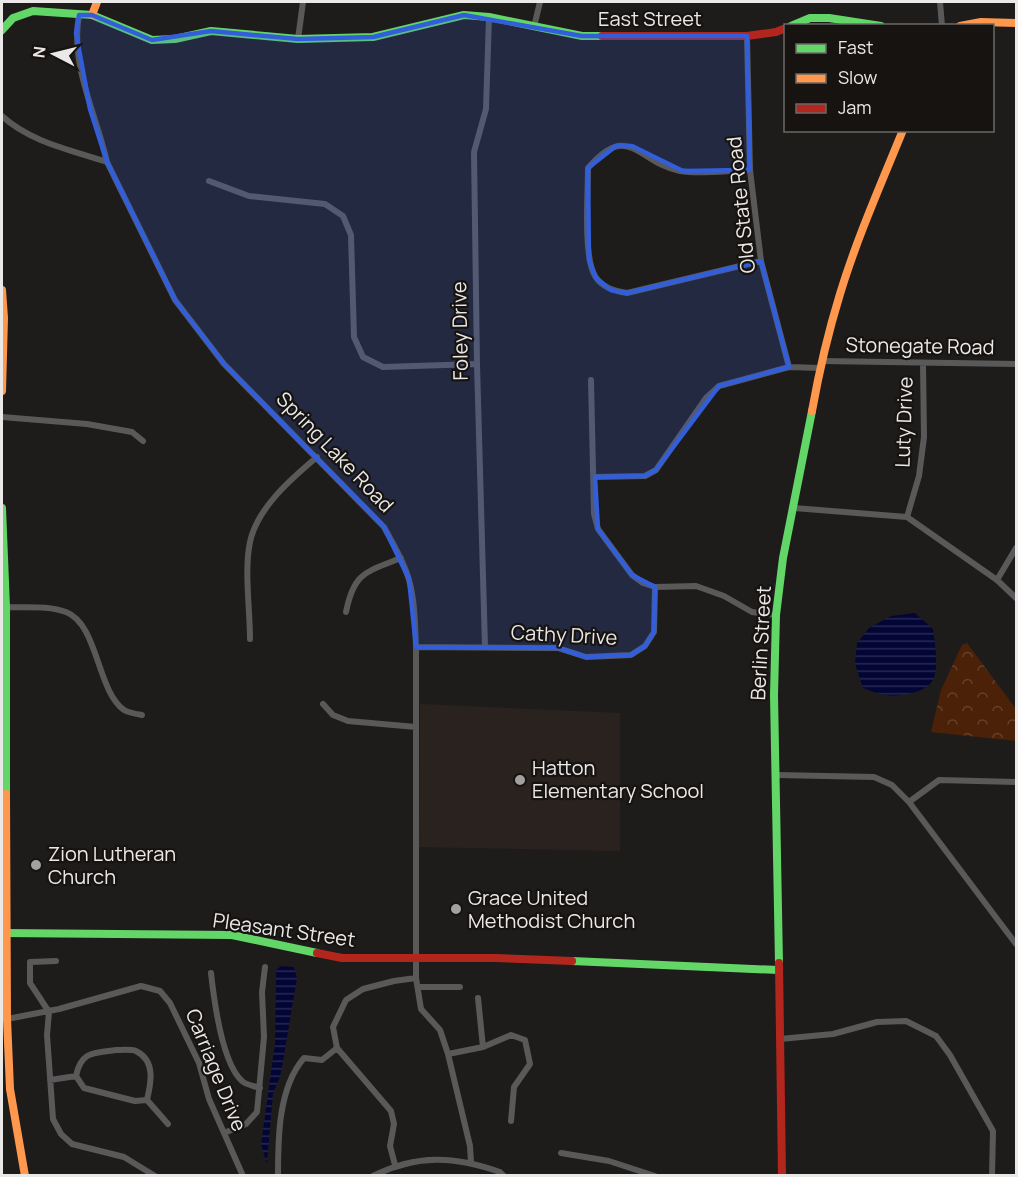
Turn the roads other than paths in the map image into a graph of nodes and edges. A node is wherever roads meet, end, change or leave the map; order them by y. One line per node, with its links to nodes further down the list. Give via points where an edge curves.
1 (98, 2): 6 (street)
2 (303, 2): 17 (street)
3 (540, 2): 13 (street)
4 (940, 2): 11 (street)
5 (79, 15): 6 (street); 15 (street, via 33,11 13,18); 20 (street, Spring Lake Road, via 77,48)
6 (92, 15): 17 (street, East Street, via 152,40 211,30)
7 (489, 17): 13 (street, East Street); 17 (street, East Street, via 464,15 373,37); 26 (street, Foley Drive, via 486,109 474,152)
8 (1017, 23): 12 (street)
9 (796, 24): 10 (street, via 810,18 829,18)
10 (868, 24)
11 (942, 24)
12 (970, 24)
13 (534, 27): 16 (street, East Street, via 582,36)
14 (784, 29): 16 (street, East Street)
15 (2, 30)
16 (747, 36): 21 (street, Old State Road)
17 (298, 39)
18 (2, 116): 20 (street, via 45,143)
19 (902, 132): 27 (street, Berlin Street, via 840,294)
20 (106, 162): 34 (street, Spring Lake Road, via 176,300 224,364)
21 (750, 170): 23 (street, Old State Road); 23 (street, via 683,171 666,167 632,146 616,146 588,168 589,260 596,278 611,290 627,293)
22 (209, 181): 26 (street, via 249,196 325,204 343,216 351,235 354,337 363,357 383,367)
23 (761, 261): 29 (street, Old State Road)
24 (2, 290): 31 (street)
25 (923, 363): 27 (street, Stonegate Road); 28 (street, Stonegate Road); 38 (street, Luty Drive, via 924,437 919,476)
26 (477, 364): 49 (street, Foley Drive)
27 (821, 364): 29 (street, Stonegate Road); 37 (street, Berlin Street)
28 (1017, 364)
29 (789, 367): 35 (street, Stonegate Road, via 719,386 706,398 656,470 645,476)
30 (591, 380): 35 (street)
31 (2, 391)
32 (2, 417): 33 (street, via 87,424 132,432)
33 (143, 441)
34 (317, 456): 40 (street, Spring Lake Road, via 384,527); 47 (street, via 291,478 256,524 248,556)
35 (595, 477): 42 (street, via 594,514 598,529 632,575)
36 (2, 508): 44 (street)
37 (794, 508): 38 (street); 46 (street, Berlin Street)
38 (907, 517): 41 (street)
39 (1017, 548): 41 (street)
40 (401, 558): 45 (street, via 363,574 354,584); 48 (street, Spring Lake Road, via 414,605)
41 (997, 580): 43 (street)
42 (655, 587): 46 (street, via 696,586 752,612); 49 (street, Cathy Drive, via 654,632 631,655 586,657 558,648)
43 (1017, 598)
44 (6, 608): 51 (street, via 52,608 68,612 80,621 115,701 125,711); 56 (street)
45 (346, 612)
46 (776, 615): 53 (street, Berlin Street)
47 (250, 639)
48 (416, 647): 49 (street, Cathy Drive); 52 (street, Spring Lake Road)
49 (485, 647)
50 (323, 704): 52 (street, via 333,715 348,721)
51 (142, 715)
52 (416, 727): 58 (street, Spring Lake Road)
53 (777, 775): 55 (street, via 874,777 892,785); 61 (street, Berlin Street)
54 (1017, 783): 55 (street, via 939,780)
55 (909, 802): 57 (street)
56 (3, 933): 58 (street, Pleasant Street, via 232,935 342,958); 68 (street)
57 (1017, 944)
58 (416, 959): 61 (street, Pleasant Street, via 501,958); 63 (street, Spring Lake Road)
59 (56, 962): 67 (street, via 30,962 30,983)
60 (265, 968): 75 (street)
61 (778, 970): 69 (street, Berlin Street)
62 (211, 973): 75 (street, via 214,1007 232,1070 244,1083)
63 (416, 978): 64 (street, Spring Lake Road); 71 (street, via 363,989 346,1000 333,1027)
64 (418, 987): 65 (street); 72 (street, Spring Lake Road, via 421,1009 440,1030)
65 (460, 987)
66 (478, 998): 70 (street)
67 (49, 1012): 68 (street, Carriage Drive); 74 (street); 79 (street, Carriage Drive, via 141,986 160,992 170,1003 199,1063)
68 (7, 1019): 84 (street, via 10,1089)
69 (780, 1039): 90 (street, Berlin Street); 91 (street, via 833,1034 877,1022 906,1022 936,1036 993,1131)
70 (483, 1047): 72 (street); 77 (street, via 511,1035 525,1040 530,1064 514,1087)
71 (338, 1048): 82 (street, via 392,1111 390,1146); 86 (street, via 322,1060 304,1059 297,1066 281,1109)
72 (448, 1054): 81 (street, Spring Lake Road)
73 (76, 1076): 74 (street); 76 (street, via 84,1088 135,1101); 76 (street, via 78,1064 88,1054 135,1050 148,1061 152,1080)
74 (50, 1080): 85 (street, via 53,1119 61,1134 72,1144 124,1157)
75 (260, 1088): 79 (street, via 257,1112 246,1124)
76 (147, 1100): 78 (street)
77 (511, 1121)
78 (168, 1124)
79 (224, 1133): 83 (street, Carriage Drive)
80 (561, 1153): 89 (street, via 609,1161)
81 (471, 1162): 82 (street, via 428,1160); 88 (street)
82 (395, 1165): 87 (street)
83 (240, 1175)
84 (25, 1176)
85 (155, 1176)
86 (278, 1176)
87 (373, 1176)
88 (504, 1176)
89 (654, 1176)
90 (782, 1176)
91 (992, 1176)

